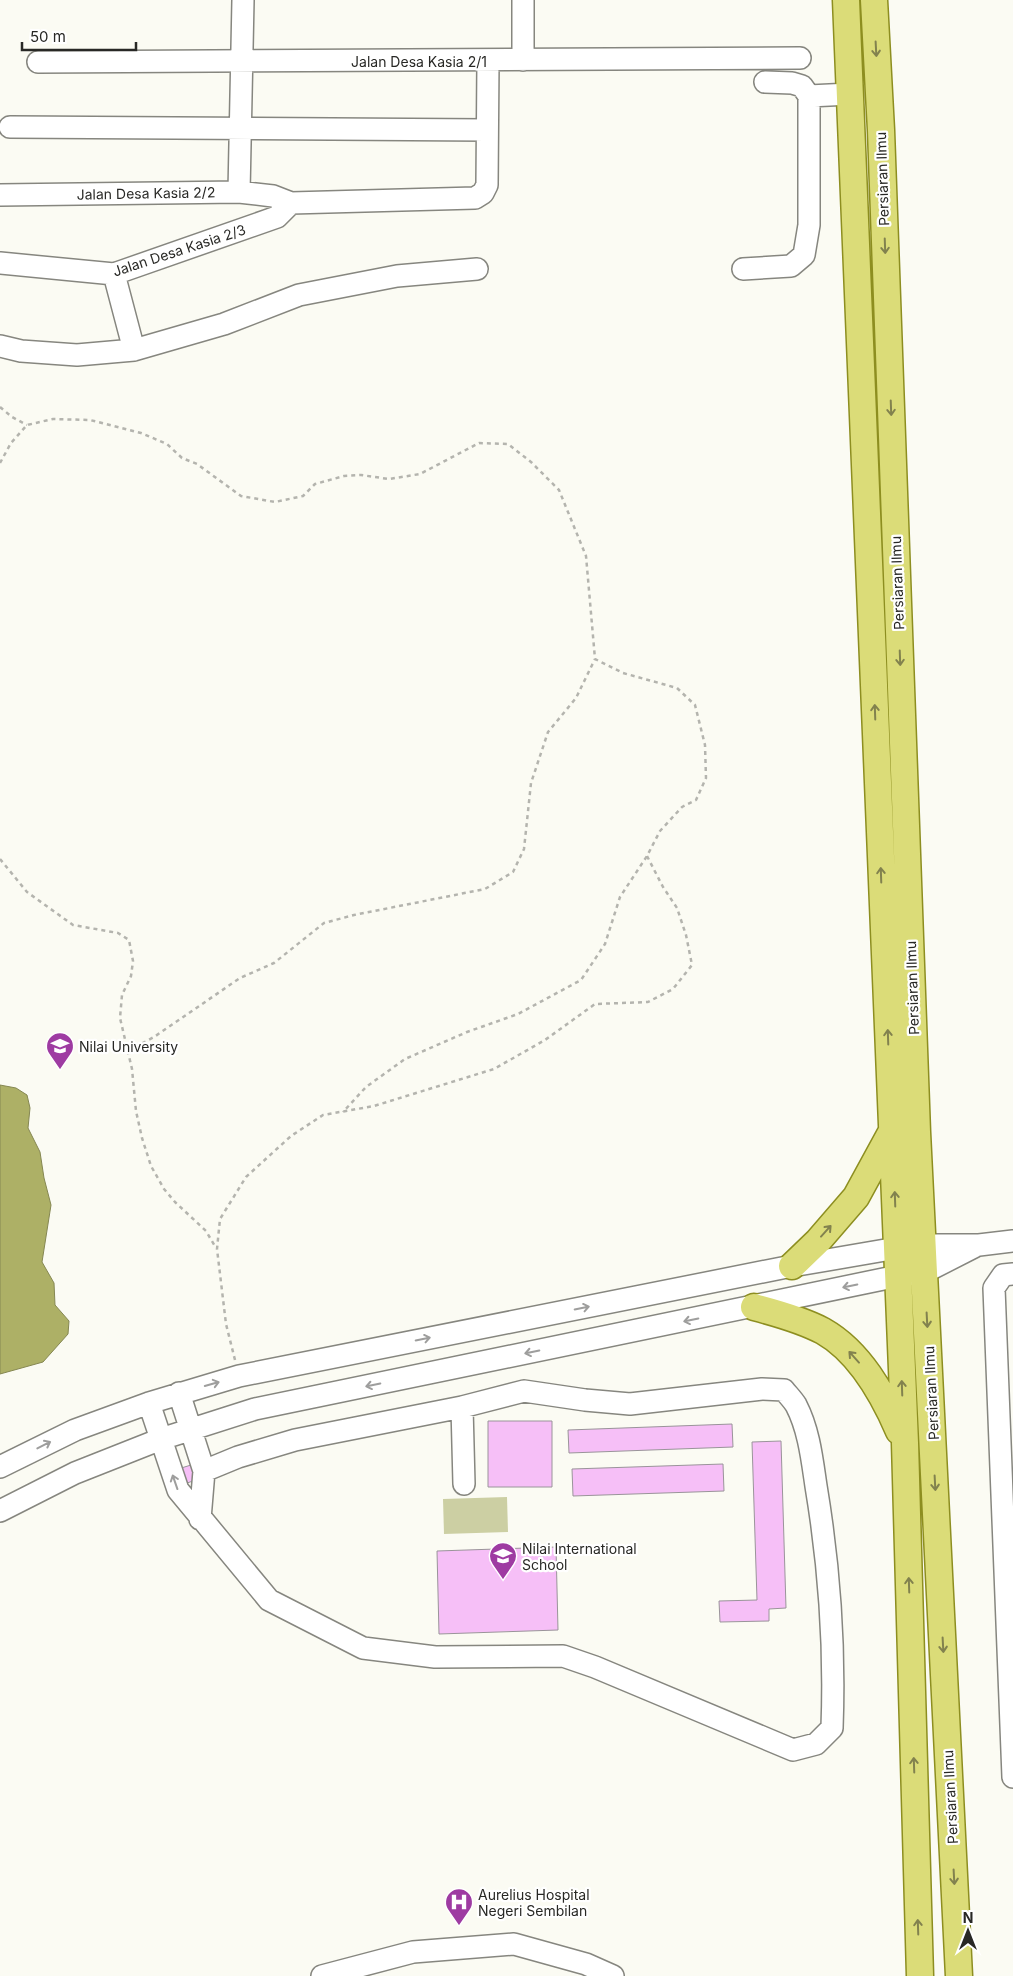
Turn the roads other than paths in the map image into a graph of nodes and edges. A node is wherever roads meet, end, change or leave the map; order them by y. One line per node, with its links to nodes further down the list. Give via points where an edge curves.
1 (243, 0): 9 (street)
2 (523, 0): 6 (street)
3 (846, 0): 11 (main road, Persiaran Ilmu)
4 (874, 0): 27 (main road, Persiaran Ilmu, one-way to 27)
5 (800, 58): 6 (street, Jalan Desa Kasia 2/1)
6 (523, 60): 7 (street, Jalan Desa Kasia 2/1)
7 (488, 61): 9 (street, Jalan Desa Kasia 2/1); 15 (street, Jalan Desa Kasia 2/2)
8 (38, 62): 9 (street, Jalan Desa Kasia 2/1)
9 (242, 62): 14 (street)
10 (765, 82): 12 (street, via 802,86)
11 (850, 94): 12 (street); 25 (main road, Persiaran Ilmu, one-way to 11)
12 (809, 96): 21 (street, via 809,225 804,255 791,266)
13 (10, 127): 14 (street)
14 (240, 129): 15 (street); 16 (street)
15 (487, 130): 18 (street, Jalan Desa Kasia 2/2, via 487,185 475,198)
16 (240, 192): 17 (street, Jalan Desa Kasia 2/2); 18 (street, Jalan Desa Kasia 2/2, via 274,196)
17 (0, 195)
18 (291, 202): 22 (street, Jalan Desa Kasia 2/3, via 276,217)
19 (0, 263): 22 (street, Jalan Desa Kasia 2/3)
20 (477, 269): 24 (street, via 397,276 299,295 224,324)
21 (743, 269)
22 (114, 274): 24 (street)
23 (0, 346): 24 (street, via 77,356)
24 (134, 350)
25 (892, 1132): 29 (main road, Persiaran Ilmu, one-way to 25); 30 (main road, one-way to 25, via 856,1197)
26 (1013, 1241): 28 (street)
27 (923, 1245): 28 (street); 29 (street); 31 (main road, Persiaran Ilmu)
28 (979, 1245): 31 (street)
29 (897, 1248): 30 (street); 33 (main road, Persiaran Ilmu)
30 (792, 1266): 36 (street, one-way to 30, via 239,1376)
31 (925, 1272): 33 (street); 57 (main road, Persiaran Ilmu, one-way to 57)
32 (1013, 1274): 35 (street, via 1003,1275 994,1288)
33 (898, 1276): 34 (street, one-way to 34); 42 (main road, Persiaran Ilmu, one-way to 33)
34 (754, 1307): 40 (street, one-way to 40, via 255,1409); 42 (main road, one-way to 34, via 887,1403 854,1354 824,1332 784,1315)
35 (1004, 1335): 38 (street)
36 (179, 1393): 37 (street); 40 (street)
37 (149, 1402): 41 (street); 43 (street, one-way to 37, via 75,1430)
38 (1006, 1404): 44 (street)
39 (462, 1407): 45 (street, via 295,1440 238,1457); 46 (street); 48 (street, via 524,1391 630,1404 784,1390 796,1404 809,1442 821,1515 828,1577 832,1728 816,1744 793,1750 563,1656 435,1657 363,1648 269,1600)
40 (190, 1429): 41 (street); 45 (street)
41 (161, 1439): 47 (street, via 75,1473); 48 (street, one-way to 41, via 178,1490)
42 (905, 1443): 56 (main road, Persiaran Ilmu, one-way to 42)
43 (0, 1467)
44 (1007, 1471): 49 (street)
45 (204, 1472): 48 (street)
46 (464, 1484)
47 (0, 1511)
48 (200, 1519)
49 (1008, 1542): 50 (street)
50 (1010, 1602): 51 (street)
51 (1011, 1674): 52 (street)
52 (1012, 1730): 53 (street)
53 (1013, 1777)
54 (322, 1976): 55 (street, via 413,1952 514,1944 586,1964)
55 (613, 1976)
56 (920, 1976)
57 (959, 1976)

